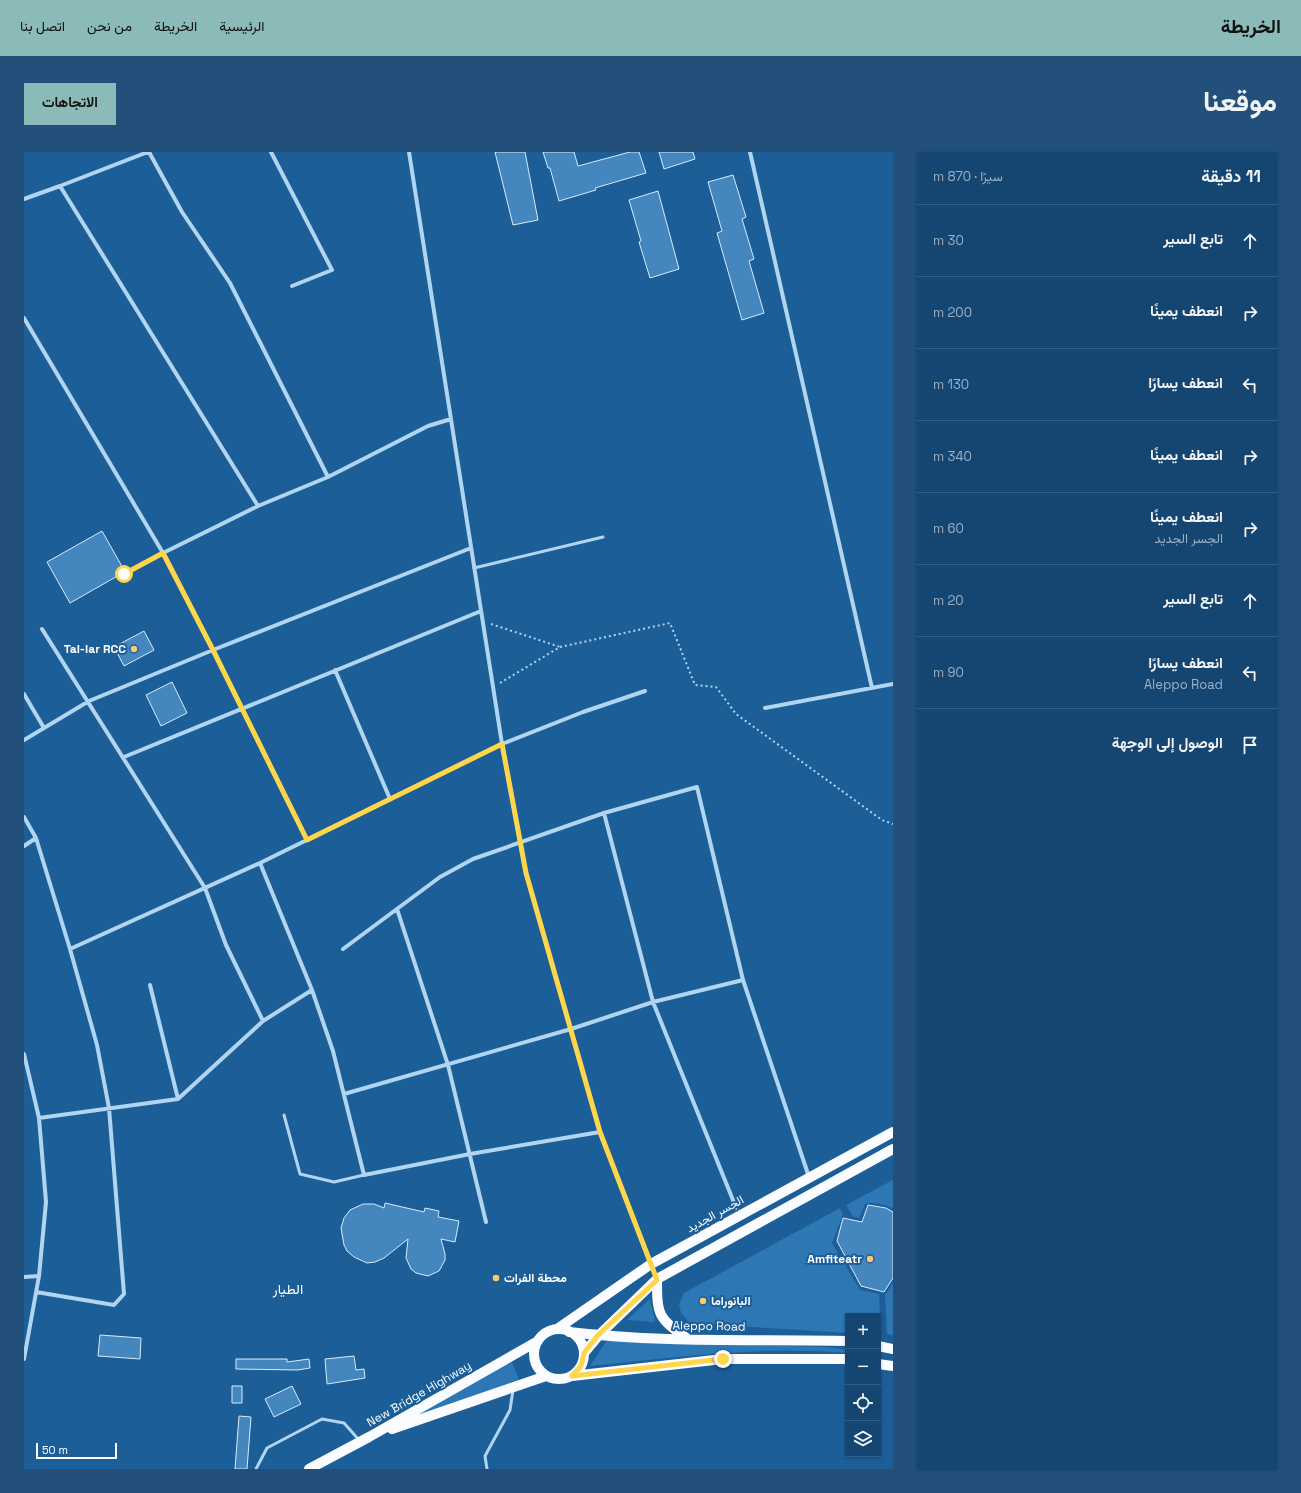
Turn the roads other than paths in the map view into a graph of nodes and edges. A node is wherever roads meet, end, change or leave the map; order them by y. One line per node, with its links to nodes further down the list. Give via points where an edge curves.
1 (149, 152): 5 (street); 12 (street, via 182,212 230,283)
2 (271, 152): 7 (street, via 332,270)
3 (409, 152): 11 (street)
4 (750, 152): 24 (street)
5 (60, 186): 6 (street); 13 (street)
6 (24, 198)
7 (292, 286)
8 (24, 318): 9 (street)
9 (29, 327): 10 (street); 16 (street)
10 (24, 329)
11 (451, 419): 12 (street, via 428,426); 15 (street)
12 (328, 477): 13 (street)
13 (258, 506): 16 (street)
14 (603, 537): 17 (lane)
15 (471, 548): 17 (street); 21 (street)
16 (163, 553): 18 (street); 21 (street)
17 (474, 568): 19 (street)
18 (124, 574)
19 (481, 611): 22 (street); 32 (street)
20 (42, 629): 27 (street)
21 (213, 650): 27 (street); 28 (street)
22 (335, 670): 28 (street); 34 (street)
23 (893, 684): 24 (street)
24 (872, 688): 29 (street)
25 (645, 691): 32 (street)
26 (24, 694): 30 (street)
27 (89, 701): 30 (street); 33 (street)
28 (242, 708): 33 (street); 38 (street)
29 (764, 708)
30 (44, 728): 31 (street)
31 (24, 740)
32 (502, 744): 34 (street); 39 (street)
33 (124, 757): 42 (street)
34 (390, 799): 38 (street)
35 (604, 813): 39 (street); 46 (street, via 696,787); 49 (street)
36 (24, 817): 37 (street)
37 (36, 838): 40 (street); 44 (street)
38 (307, 840): 41 (street)
39 (520, 842): 43 (street, via 473,860 440,877); 51 (street, via 526,873)
40 (24, 846)
41 (260, 863): 42 (street); 48 (street)
42 (205, 888): 44 (street); 50 (street, via 226,945)
43 (398, 909): 45 (street); 53 (street)
44 (70, 949): 56 (street, via 96,1045)
45 (343, 949)
46 (744, 980): 49 (street); 64 (street)
47 (150, 985): 55 (street)
48 (312, 990): 50 (street); 54 (street, via 333,1050)
49 (653, 1002): 51 (street); 65 (street)
50 (263, 1021): 55 (street)
51 (571, 1029): 53 (street); 59 (street)
52 (24, 1054): 58 (street)
53 (448, 1065): 54 (street); 62 (street)
54 (344, 1094): 63 (street)
55 (178, 1098): 56 (street)
56 (109, 1108): 58 (street); 71 (street, via 124,1294 114,1305)
57 (284, 1115): 63 (lane, via 300,1174 334,1182)
58 (39, 1118): 68 (street, via 46,1202)
59 (600, 1132): 62 (street); 67 (street)
60 (893, 1132): 64 (main road, الجسر الجديد)
61 (893, 1149): 70 (main road)
62 (470, 1154): 63 (street); 66 (street)
63 (364, 1175)
64 (809, 1178): 65 (main road, الجسر الجديد)
65 (739, 1216): 67 (main road, الجسر الجديد)
66 (486, 1222)
67 (651, 1264): 70 (street); 72 (main road, الجسر الجديد)
68 (39, 1276): 69 (street); 71 (street)
69 (24, 1277)
70 (657, 1280): 74 (main road); 75 (main road, via 660,1313 666,1324)
71 (36, 1292): 81 (street)
72 (556, 1329): 73 (main road); 76 (main road, via 549,1331)
73 (570, 1332): 74 (main road, Aleppo Road); 80 (main road, via 579,1340)
74 (598, 1335): 75 (main road, Aleppo Road); 80 (main road)
75 (688, 1339): 77 (main road, Aleppo Road)
76 (538, 1341): 85 (main road, via 534,1348 535,1360 540,1371); 88 (main road, New Bridge Highway)
77 (845, 1341)
78 (881, 1347): 79 (main road)
79 (893, 1349)
80 (584, 1353): 86 (main road, via 581,1366)
81 (24, 1359)
82 (845, 1359): 86 (main road, via 723,1359)
83 (881, 1364): 84 (main road)
84 (893, 1366)
85 (546, 1376): 86 (main road, via 559,1379); 87 (main road, New Bridge Highway)
86 (572, 1376)
87 (513, 1388): 88 (main road, New Bridge Highway); 92 (lane, via 510,1410 485,1456)
88 (369, 1437): 89 (main road)
89 (360, 1442): 90 (lane, via 344,1423 322,1419 267,1448); 91 (main road)
90 (256, 1469)
91 (309, 1469)
92 (487, 1469)

